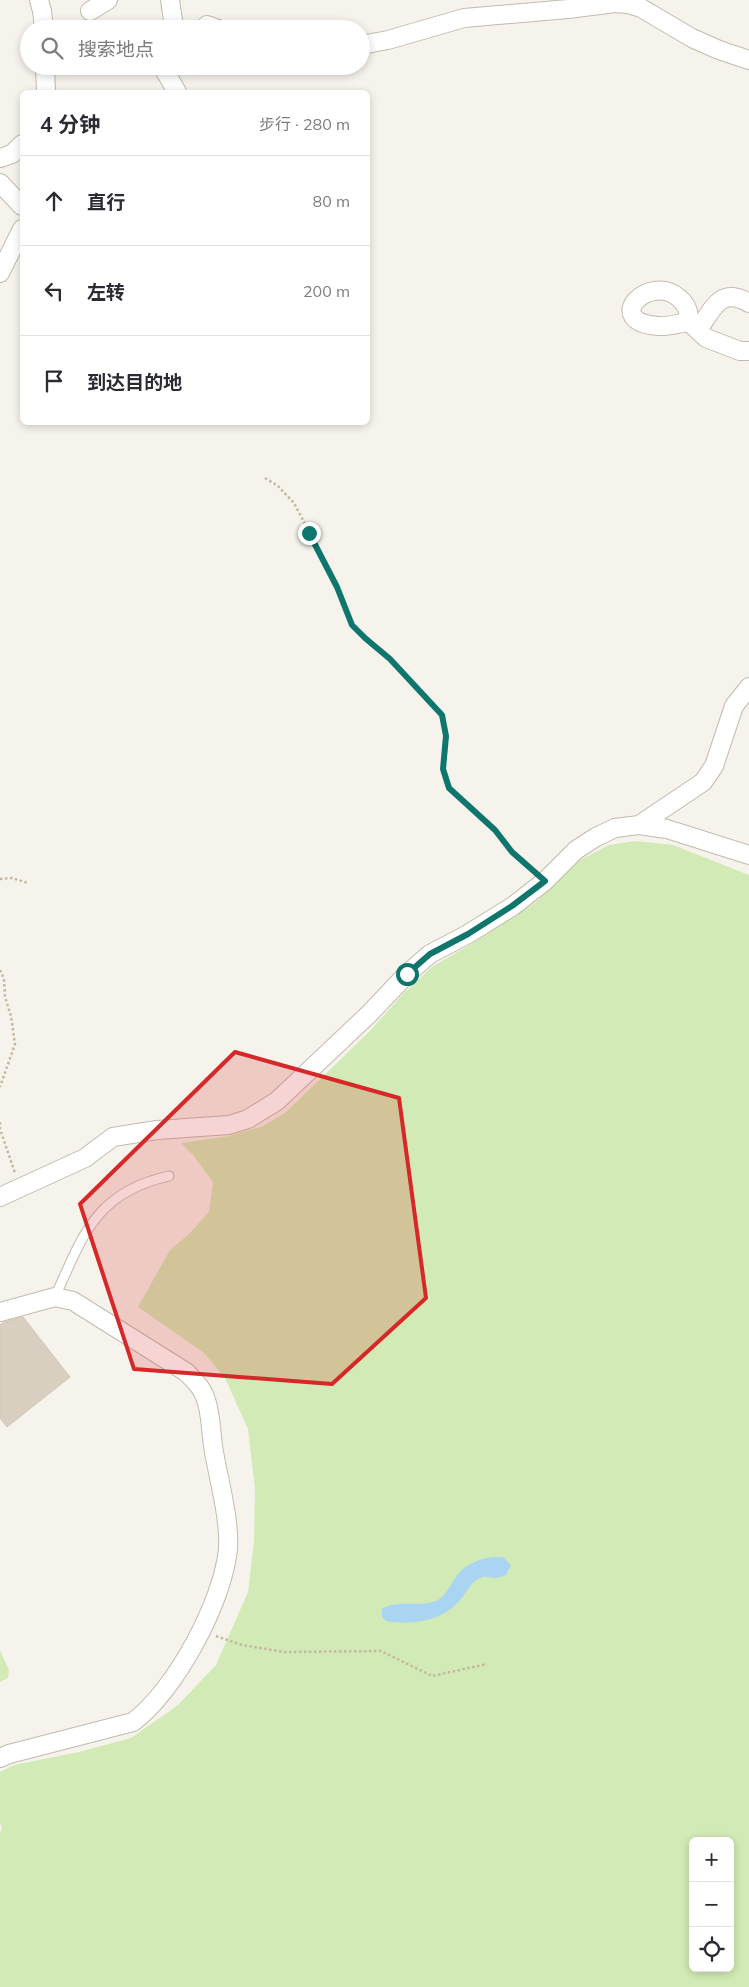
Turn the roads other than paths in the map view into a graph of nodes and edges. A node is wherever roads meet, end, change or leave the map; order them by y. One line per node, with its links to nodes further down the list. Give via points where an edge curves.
1 (39, 0): 5 (street)
2 (108, 0): 4 (street)
3 (170, 0): 6 (street)
4 (90, 11)
5 (43, 20)
6 (173, 20)
7 (370, 43): 8 (street, via 464,18 615,3 641,8 692,38)
8 (749, 60)
9 (45, 75): 11 (street)
10 (168, 75): 12 (street)
11 (46, 90)
12 (177, 90)
13 (20, 146): 14 (street, via 12,154)
14 (0, 158)
15 (0, 183): 16 (street)
16 (20, 204)
17 (20, 233): 18 (street)
18 (0, 273)
19 (749, 303): 20 (street, via 733,296 724,297 693,326 706,338 740,351)
20 (749, 351)
21 (749, 687): 22 (street, via 734,706 714,766 703,782)
22 (638, 825): 23 (street, via 667,829); 25 (street, via 615,828 596,837 576,850 545,881 512,906 430,954 284,1095 248,1119 229,1125 113,1137 85,1158)
23 (749, 854)
24 (169, 1176): 26 (lane, via 147,1181 116,1197 90,1225)
25 (0, 1197)
26 (55, 1297): 27 (street); 28 (street, via 73,1301 186,1372 200,1386 208,1406 228,1548 211,1613 179,1670 147,1712 133,1722)
27 (0, 1312)
28 (0, 1758)

